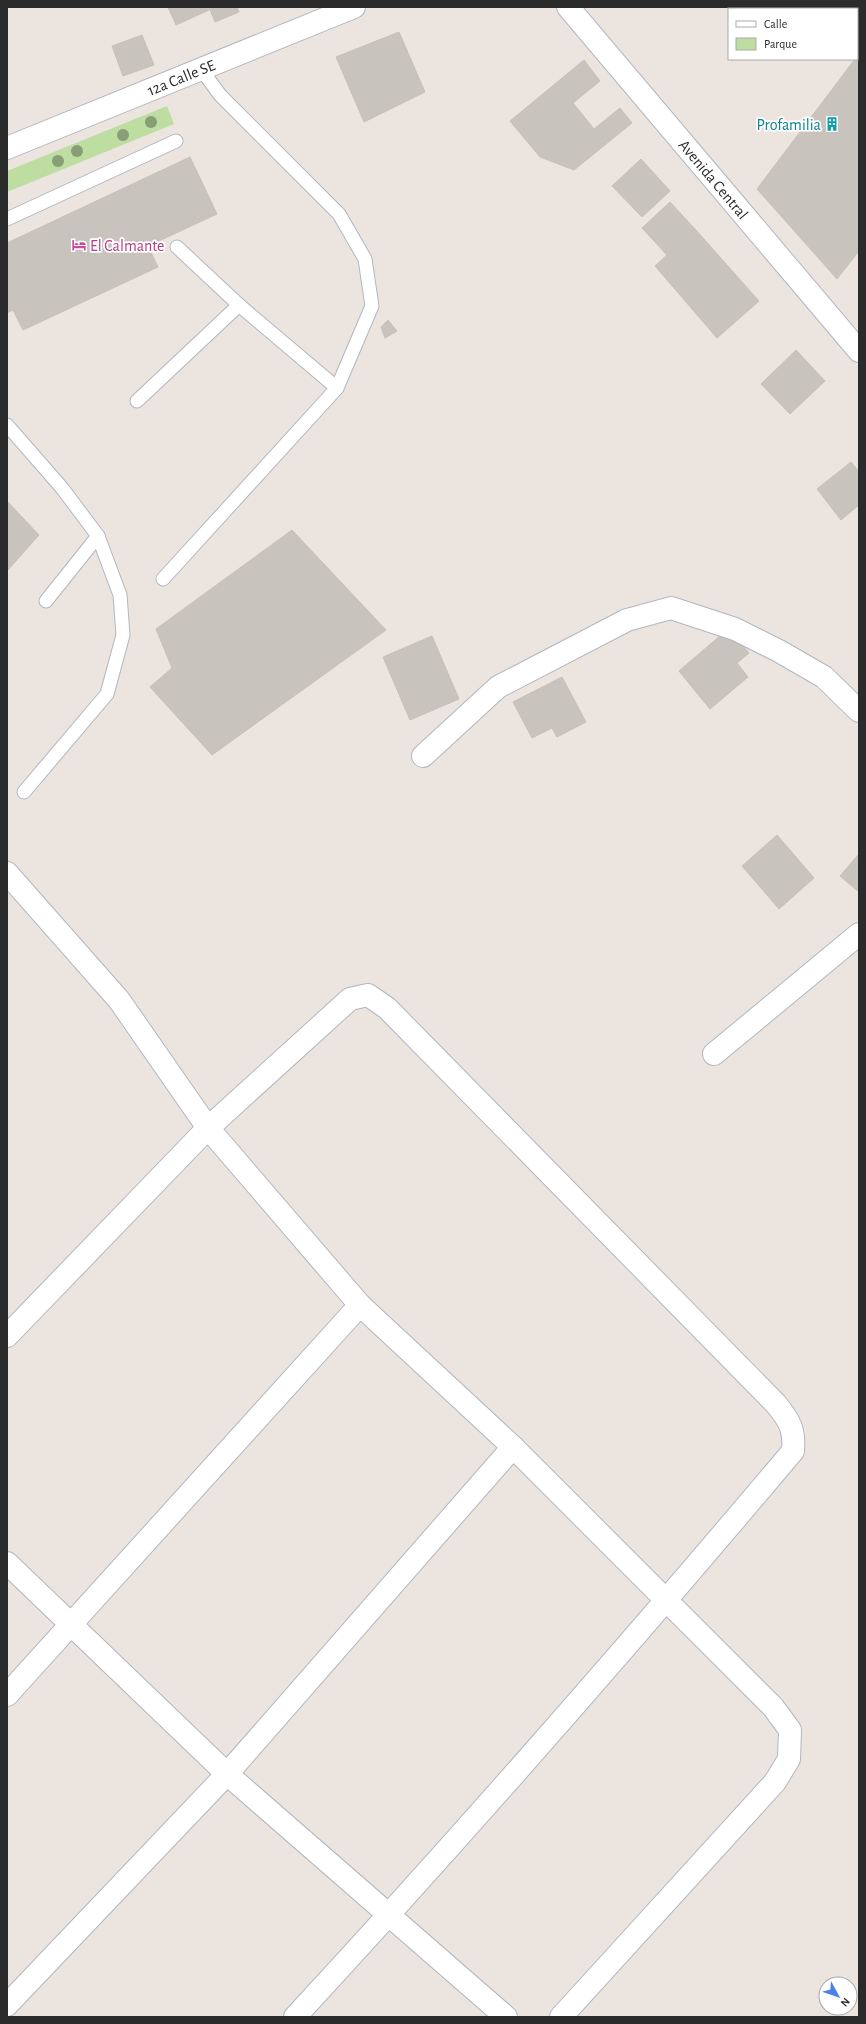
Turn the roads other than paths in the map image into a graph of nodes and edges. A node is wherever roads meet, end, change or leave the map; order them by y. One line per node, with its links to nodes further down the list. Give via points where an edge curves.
1 (354, 7): 3 (street, 12a Calle SE)
2 (568, 7): 9 (street, Avenida Central)
3 (201, 69): 5 (street, 12a Calle SE); 10 (lane, via 220,95 338,214 365,259 372,306)
4 (176, 141): 6 (lane)
5 (7, 148)
6 (7, 219)
7 (177, 247): 8 (lane)
8 (239, 305): 10 (lane); 11 (lane)
9 (859, 351)
10 (337, 388): 14 (lane)
11 (137, 401)
12 (7, 425): 13 (lane, via 62,488)
13 (98, 536): 15 (lane); 18 (lane, via 120,595 123,635 107,694)
14 (163, 579)
15 (46, 601)
16 (859, 711): 17 (street, via 824,677 779,651 735,629 671,608 627,620 498,687)
17 (423, 756)
18 (24, 792)
19 (7, 873): 22 (street, via 119,1000)
20 (859, 934): 21 (street)
21 (714, 1054)
22 (208, 1128): 23 (street); 24 (street); 27 (street, via 350,999 368,995 387,1008 776,1404 789,1419 795,1438 794,1451)
23 (360, 1305): 25 (street); 28 (street)
24 (7, 1336)
25 (513, 1447): 27 (street); 30 (street)
26 (7, 1564): 28 (street)
27 (667, 1600): 31 (street); 35 (street, via 774,1707 790,1730 789,1758 775,1782)
28 (71, 1624): 29 (street); 30 (street)
29 (7, 1695)
30 (227, 1774): 31 (street); 32 (street)
31 (389, 1915): 33 (street); 34 (street)
32 (7, 2005)
33 (295, 2017)
34 (506, 2017)
35 (561, 2017)

